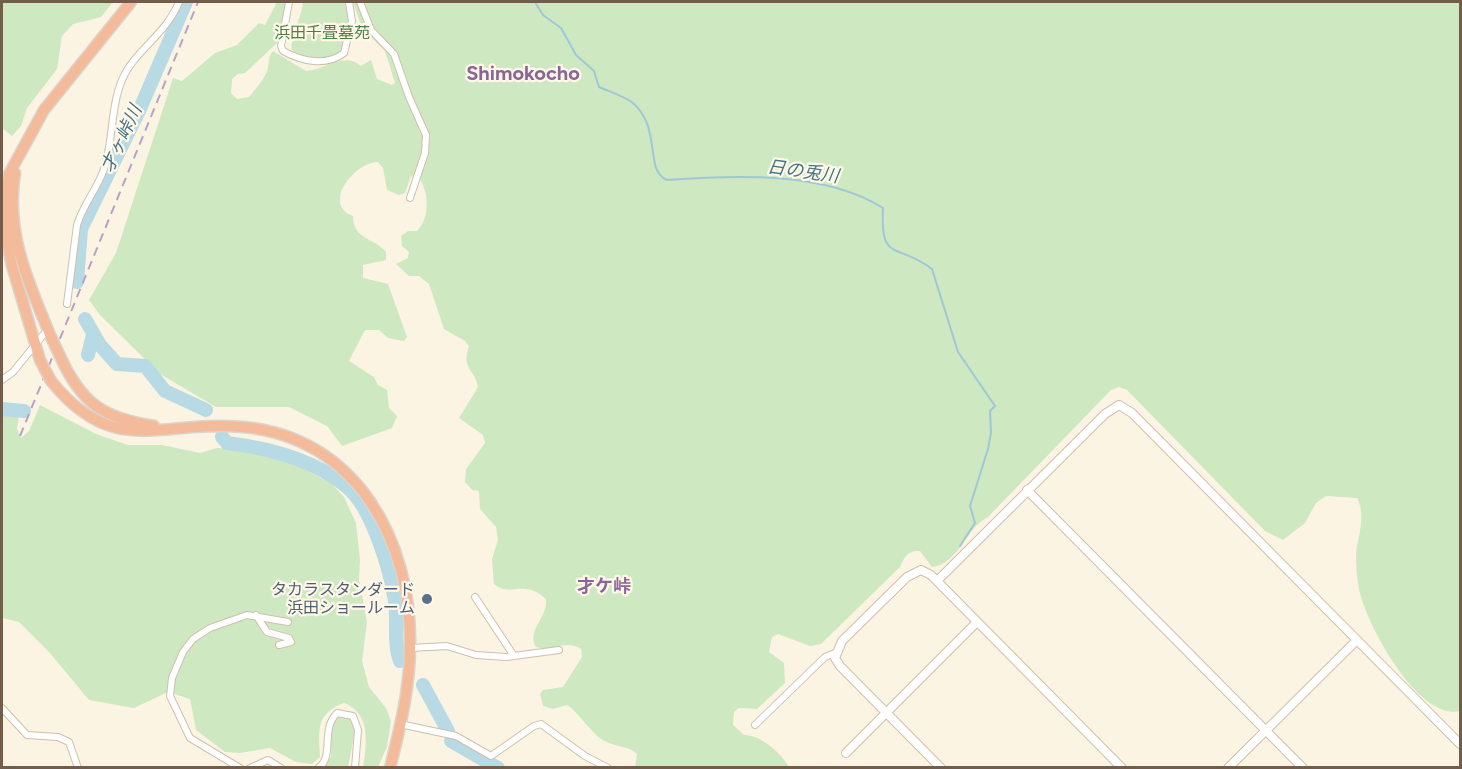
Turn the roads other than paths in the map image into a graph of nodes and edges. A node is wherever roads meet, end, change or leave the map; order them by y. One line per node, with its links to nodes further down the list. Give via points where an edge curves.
1 (131, 2): 6 (highway, via 44,110)
2 (179, 2): 8 (street, via 171,20 122,80 105,168 77,225)
3 (289, 2): 4 (street, via 283,51 320,62 344,53 352,21)
4 (349, 2)
5 (360, 2): 7 (street, via 370,30 394,54 426,135 425,153)
6 (18, 159): 9 (highway, via 14,232 22,265); 10 (highway, via 6,188 6,237)
7 (410, 198)
8 (67, 304)
9 (49, 333): 10 (street); 12 (highway, bridge, via 80,393 105,413 124,422)
10 (34, 345): 11 (street); 12 (highway, bridge, via 51,381 75,408 109,427 140,432)
11 (2, 381)
12 (175, 430): 21 (highway, via 233,426 273,433 324,455 352,479 379,513 392,543 407,602)
13 (1027, 490): 14 (street); 19 (street, via 1105,414 1114,407 1124,407); 29 (street)
14 (937, 581): 18 (street); 23 (street, via 921,570 911,573 842,641)
15 (475, 597): 24 (street)
16 (256, 615): 17 (street); 20 (street, via 267,632 291,642); 33 (street, via 241,615 196,637 183,652 170,690 190,738)
17 (288, 622)
18 (977, 622): 26 (street); 41 (street)
19 (1357, 640): 29 (street); 30 (street)
20 (279, 645)
21 (410, 648): 24 (street, via 447,646 476,656); 27 (highway)
22 (559, 650): 24 (street)
23 (836, 653): 26 (street, via 840,666); 28 (street, via 825,657)
24 (514, 656)
25 (2, 708): 32 (street, via 27,735 58,736 69,742)
26 (886, 712): 31 (street); 40 (street)
27 (400, 724): 38 (highway); 39 (street, via 456,736 491,756 540,724)
28 (755, 725)
29 (1267, 730): 42 (street); 43 (street)
30 (1461, 744)
31 (846, 753)
32 (78, 768)
33 (240, 768)
34 (250, 768): 35 (street, via 268,760)
35 (281, 768)
36 (318, 768): 37 (street, via 327,758 329,723 342,712 353,716 358,730)
37 (356, 768)
38 (390, 768)
39 (608, 768)
40 (941, 768)
41 (1122, 768)
42 (1228, 768)
43 (1303, 768)

